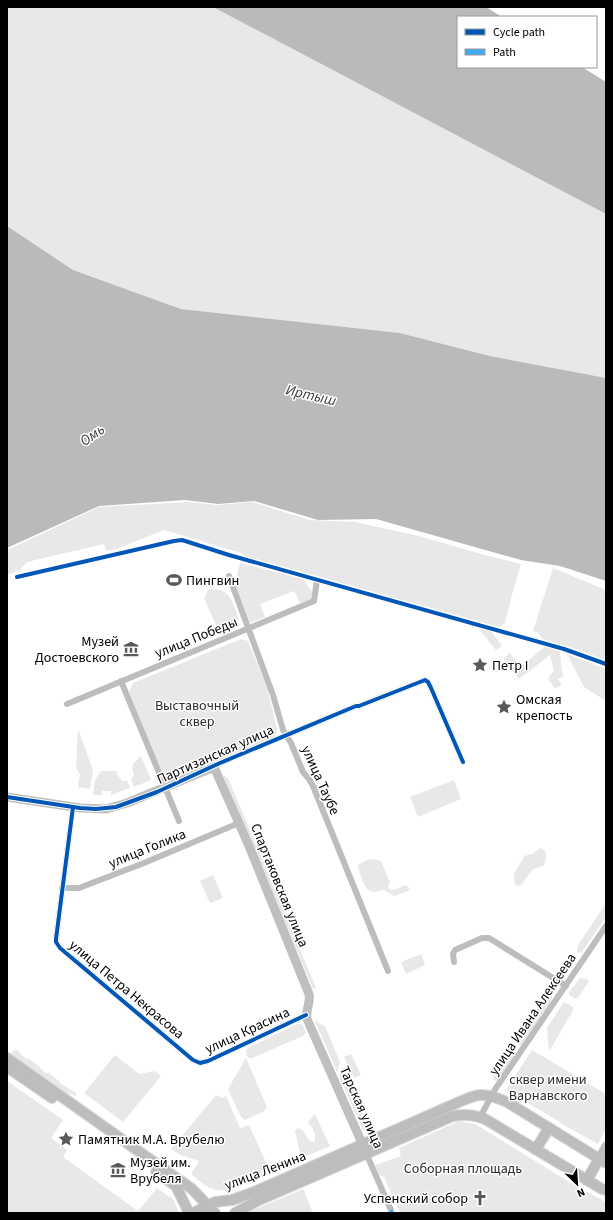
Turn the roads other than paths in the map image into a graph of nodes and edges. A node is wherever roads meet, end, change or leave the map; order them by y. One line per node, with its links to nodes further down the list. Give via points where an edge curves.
1 (229, 576): 3 (street, улица Таубе)
2 (316, 580): 3 (street, улица Победы, via 314,601)
3 (249, 628): 4 (street, улица Победы); 6 (street, улица Таубе)
4 (121, 682): 5 (street, улица Победы); 9 (street)
5 (68, 704)
6 (286, 736): 7 (street, Партизанская улица, via 425,680 431,688); 8 (street, Партизанская улица); 17 (street, улица Таубе, via 303,772 313,786)
7 (463, 762)
8 (214, 767): 9 (street, Партизанская улица); 13 (street, Спартаковская улица)
9 (165, 788): 11 (street, Партизанская улица, via 106,809); 12 (street)
10 (7, 798): 11 (street, Партизанская улица)
11 (72, 807): 14 (street, улица Петра Некрасова)
12 (179, 822)
13 (239, 823): 14 (street, улица Голика, via 86,885 73,889); 19 (street, Спартаковская улица, via 309,994 310,1003)
14 (62, 888): 21 (street, улица Петра Некрасова, via 56,938 58,945)
15 (606, 926): 18 (street, улица Ивана Алексеева)
16 (454, 962): 18 (street, via 455,950 482,938 489,938)
17 (388, 971)
18 (566, 986): 23 (street, улица Ивана Алексеева)
19 (306, 1015): 21 (street, улица Красина, via 208,1061); 27 (street, Тарская улица)
20 (7, 1058): 33 (main road, via 186,1185)
21 (197, 1061)
22 (7, 1067): 36 (main road, via 176,1186)
23 (492, 1096): 24 (street, улица Ивана Алексеева); 25 (main road); 27 (main road, улица Ленина, via 477,1095 450,1106)
24 (480, 1117): 27 (main road, улица Ленина, via 453,1116); 28 (main road)
25 (549, 1128): 28 (main road); 29 (main road)
26 (606, 1146): 29 (street)
27 (364, 1149): 30 (main road, улица Ленина); 34 (street, Тарская улица)
28 (536, 1149): 31 (main road)
29 (603, 1161): 31 (main road)
30 (300, 1177): 33 (main road, улица Ленина, via 232,1200 214,1202); 35 (main road, улица Ленина)
31 (587, 1180): 32 (main road)
32 (605, 1192)
33 (211, 1209): 37 (main road, улица Ленина)
34 (391, 1210)
35 (236, 1212)
36 (189, 1213)
37 (193, 1213)

